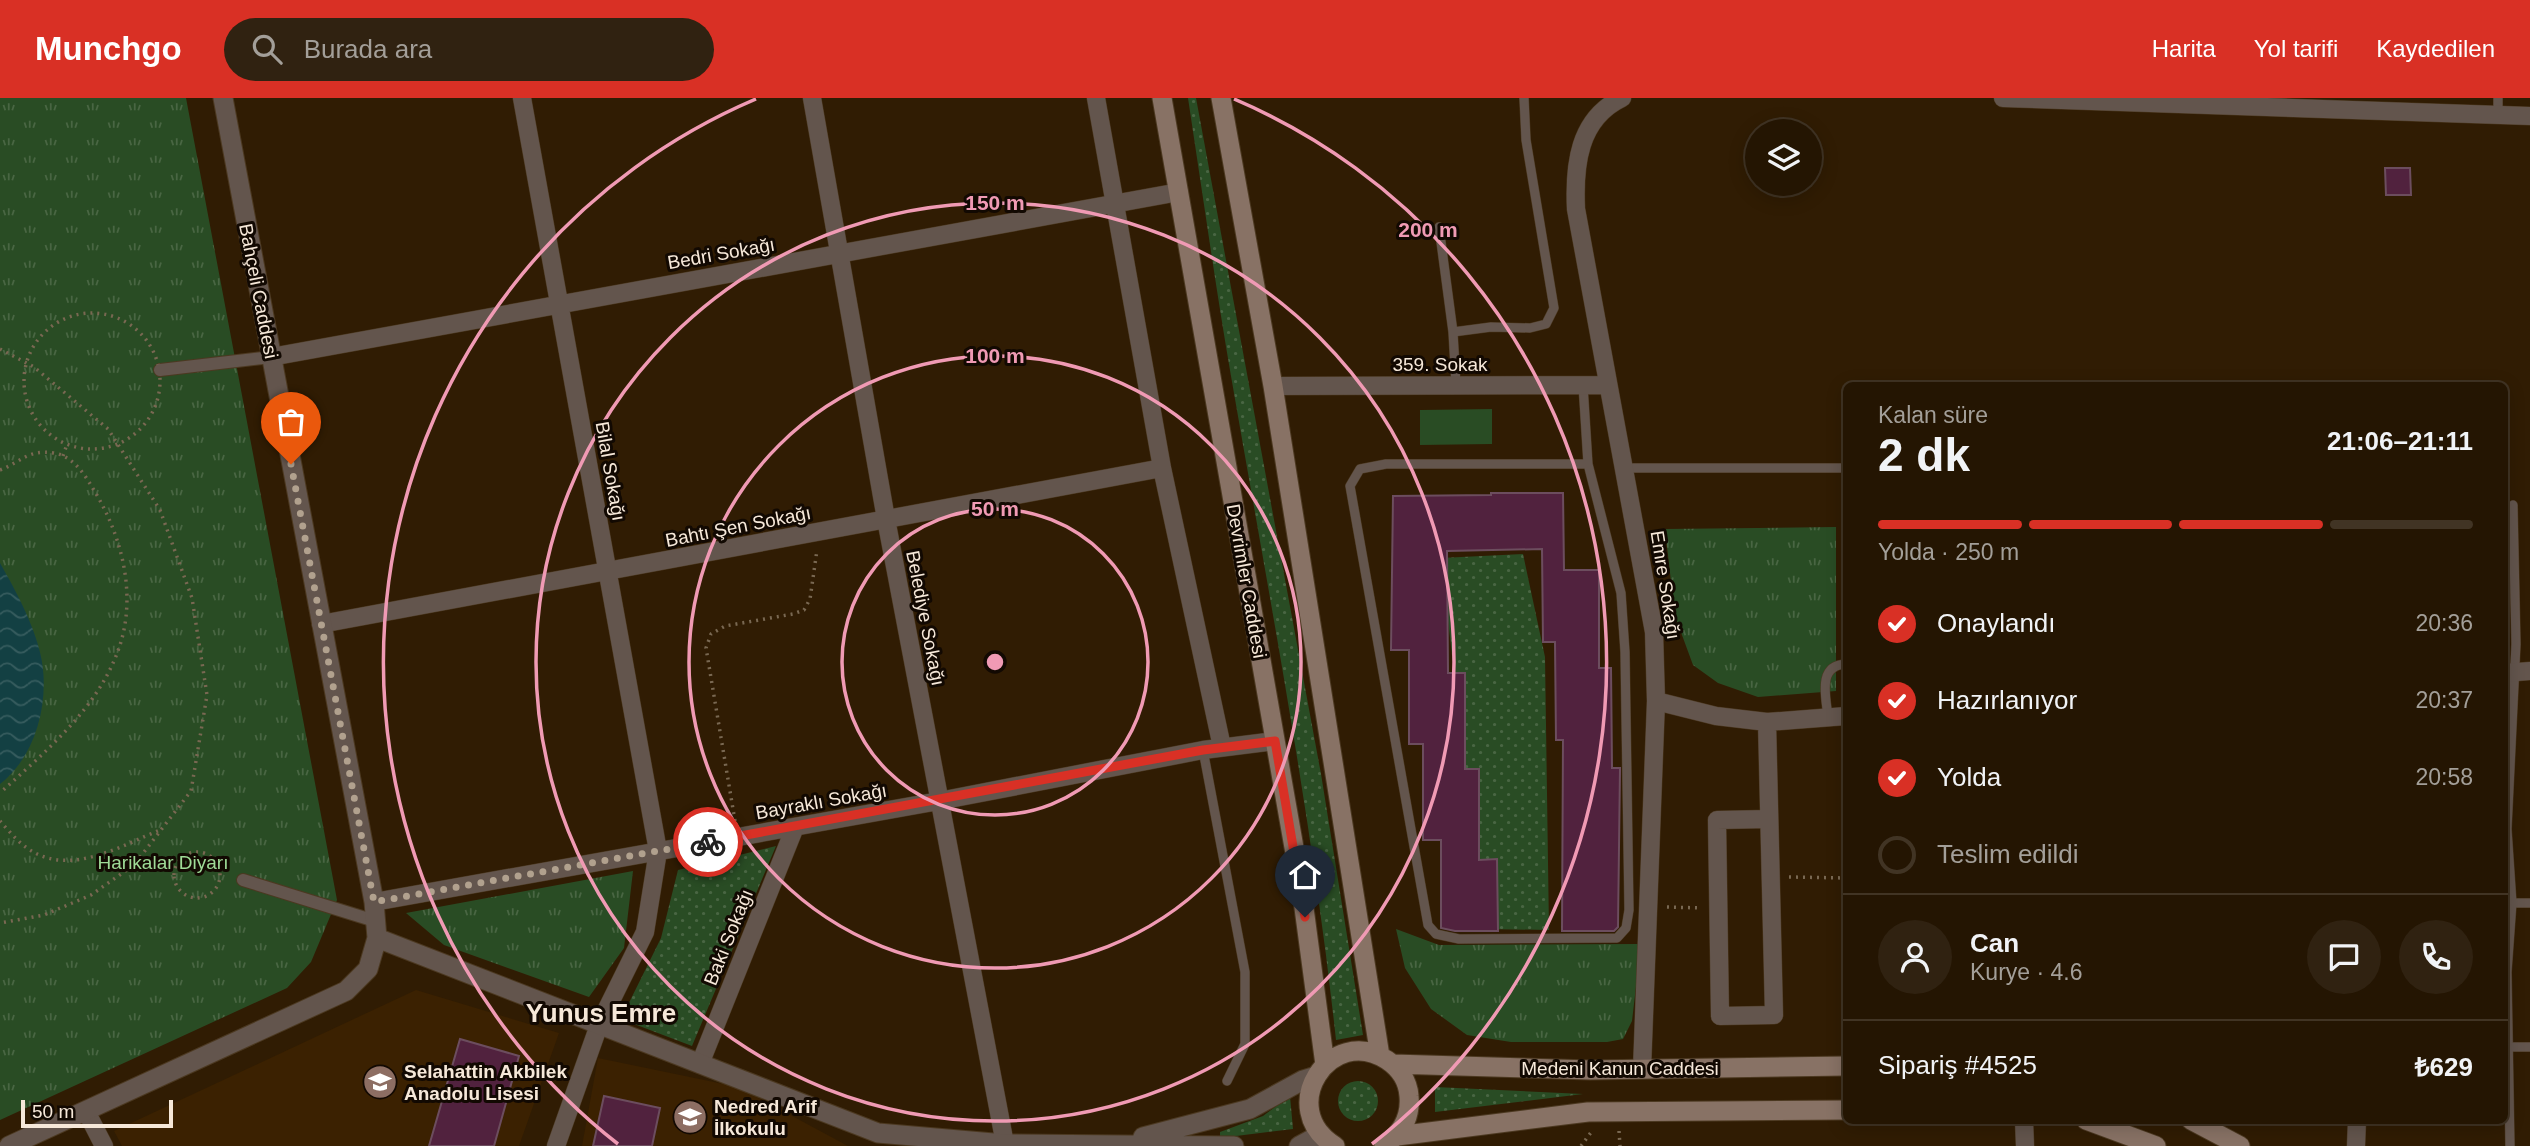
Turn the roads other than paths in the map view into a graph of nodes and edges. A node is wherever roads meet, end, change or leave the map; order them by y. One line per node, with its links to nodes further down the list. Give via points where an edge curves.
1 (223, 98): 20 (street, Bahçeli Caddesi)
2 (522, 98): 18 (street, Bilal Sokağı)
3 (812, 98): 17 (street, Belediye Sokağı)
4 (1096, 98): 15 (street)
5 (1162, 98): 14 (main road, Devrimler Caddesi)
6 (1221, 98): 25 (main road)
7 (1524, 98): 19 (lane, via 1526,140 1554,308 1546,324 1530,328)
8 (1622, 98): 24 (street, Emre Sokağı, via 1596,117 1585,133 1575,181)
9 (2003, 98): 10 (street)
10 (2127, 100): 11 (street)
11 (2391, 105): 12 (street)
12 (2498, 106): 13 (street)
13 (2530, 116)
14 (1178, 192): 15 (street, Bedri Sokağı); 40 (main road, Devrimler Caddesi)
15 (1115, 202): 17 (street, Bedri Sokağı); 27 (street)
16 (1439, 227): 19 (lane)
17 (839, 253): 18 (street, Bedri Sokağı); 31 (street, Belediye Sokağı)
18 (559, 304): 20 (street, Bedri Sokağı); 32 (street, Bilal Sokağı)
19 (1453, 332): 22 (lane)
20 (271, 357): 21 (street); 33 (street, Bahçeli Caddesi)
21 (160, 370)
22 (1456, 385): 23 (street, 359. Sokak); 25 (street, 359. Sokak)
23 (1583, 385): 24 (street, 359. Sokak); 26 (lane)
24 (1608, 385): 28 (street, Emre Sokağı)
25 (1273, 386): 58 (main road)
26 (1588, 464): 26 (lane, via 1386,464 1360,469 1350,486 1428,925 1436,934 1459,939 1617,938 1626,928 1622,593)
27 (1162, 468): 31 (street, Bahtı Şen Sokağı); 41 (street)
28 (1624, 468): 29 (lane); 36 (street, Emre Sokağı, via 1654,632)
29 (1843, 468)
30 (2513, 505): 35 (lane)
31 (886, 519): 32 (street, Bahtı Şen Sokağı); 44 (street, Belediye Sokağı)
32 (608, 571): 33 (street, Bahtı Şen Sokağı); 47 (street, Bilal Sokağı)
33 (321, 624): 52 (street, Bahçeli Caddesi)
34 (1843, 664): 38 (lane, via 1829,669 1825,679)
35 (2516, 672): 43 (lane)
36 (1656, 701): 39 (street, via 1716,716); 61 (street, Emre Sokağı)
37 (1843, 716): 38 (street)
38 (1828, 718): 39 (street)
39 (1767, 722): 45 (street)
40 (1275, 741): 41 (street, Bayraklı Sokağı); 62 (main road, Devrimler Caddesi, via 1302,893)
41 (1222, 747): 42 (street, Bayraklı Sokağı)
42 (1203, 750): 44 (street, Bayraklı Sokağı); 63 (lane, via 1245,972 1245,1044)
43 (2508, 798)
44 (939, 801): 46 (street, Bayraklı Sokağı); 73 (street, Belediye Sokağı)
45 (1769, 819): 45 (street, via 1717,820 1720,1016 1774,1015)
46 (795, 827): 47 (street, Bayraklı Sokağı); 59 (street, Baki Sokağı)
47 (659, 851): 52 (street, Bayraklı Sokağı); 55 (street, via 645,932)
48 (2508, 854): 50 (lane)
49 (243, 880): 52 (street)
50 (2512, 903): 51 (lane); 53 (lane)
51 (2530, 903)
52 (375, 920): 55 (street); 65 (street, via 368,969 346,991)
53 (2508, 949)
54 (2508, 1010): 56 (lane)
55 (599, 1025): 59 (street); 77 (street)
56 (2510, 1047): 57 (lane); 84 (lane)
57 (2530, 1047)
58 (1387, 1060): 61 (main road, Medeni Kanun Caddesi); 62 (main road, Medeni Kanun Caddesi, via 1365,1051 1350,1052); 72 (main road, via 1404,1077 1410,1107 1406,1122)
59 (700, 1064): 70 (street)
60 (1843, 1066): 61 (main road, Medeni Kanun Caddesi)
61 (1642, 1069)
62 (1321, 1070): 71 (main road, Devrimler Caddesi, via 1310,1089 1309,1103 1311,1117); 74 (street, via 1250,1109)
63 (1227, 1081)
64 (1843, 1110): 72 (main road, via 1588,1112)
65 (86, 1111): 75 (street); 76 (street)
66 (2025, 1124): 80 (street)
67 (2097, 1124): 81 (main road)
68 (2199, 1124): 82 (main road)
69 (2357, 1124): 83 (street)
70 (879, 1140): 73 (street)
71 (1327, 1142): 79 (street)
72 (1388, 1143)
73 (1005, 1144): 74 (street)
74 (1109, 1144): 78 (street)
75 (9, 1146)
76 (104, 1146)
77 (556, 1146)
78 (1234, 1146)
79 (1299, 1146)
80 (2025, 1146)
81 (2156, 1146)
82 (2240, 1146)
83 (2356, 1146)
84 (2511, 1146)

